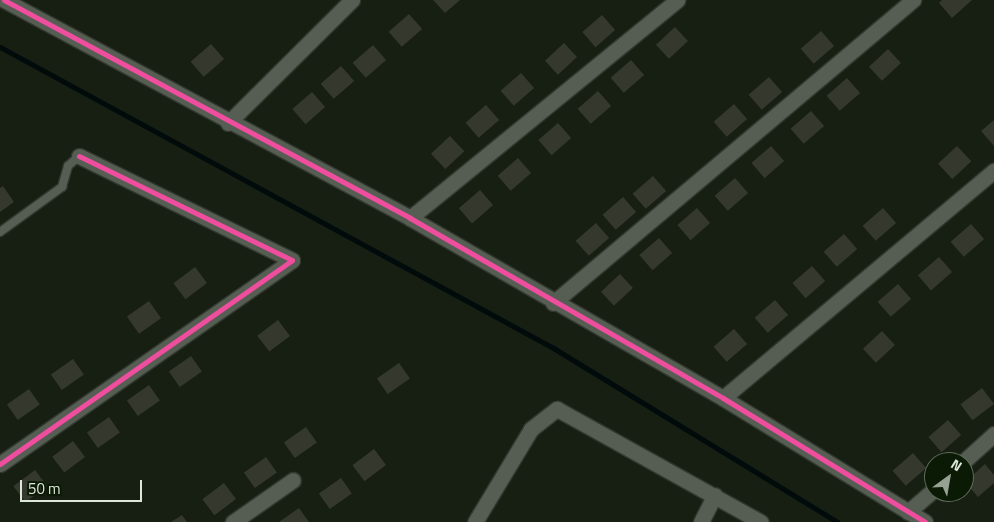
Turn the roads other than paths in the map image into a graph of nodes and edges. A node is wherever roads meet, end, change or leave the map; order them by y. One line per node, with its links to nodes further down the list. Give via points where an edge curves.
1 (352, 0): 5 (street)
2 (676, 0): 8 (street)
3 (913, 0): 10 (street)
4 (11, 2): 5 (street)
5 (228, 123): 8 (street)
6 (79, 156): 9 (lane, via 68,166 62,187); 14 (street, via 292,260)
7 (994, 171): 11 (street)
8 (410, 218): 10 (street)
9 (0, 232)
10 (553, 303): 11 (street)
11 (722, 398): 18 (street)
12 (994, 434): 13 (street)
13 (974, 452)
14 (0, 464)
15 (293, 480): 19 (street)
16 (714, 496): 20 (street, via 557,409 531,429); 21 (street); 22 (street)
17 (924, 498): 18 (street)
18 (908, 512): 23 (street)
19 (233, 522)
20 (475, 522)
21 (701, 522)
22 (761, 522)
23 (925, 522)

